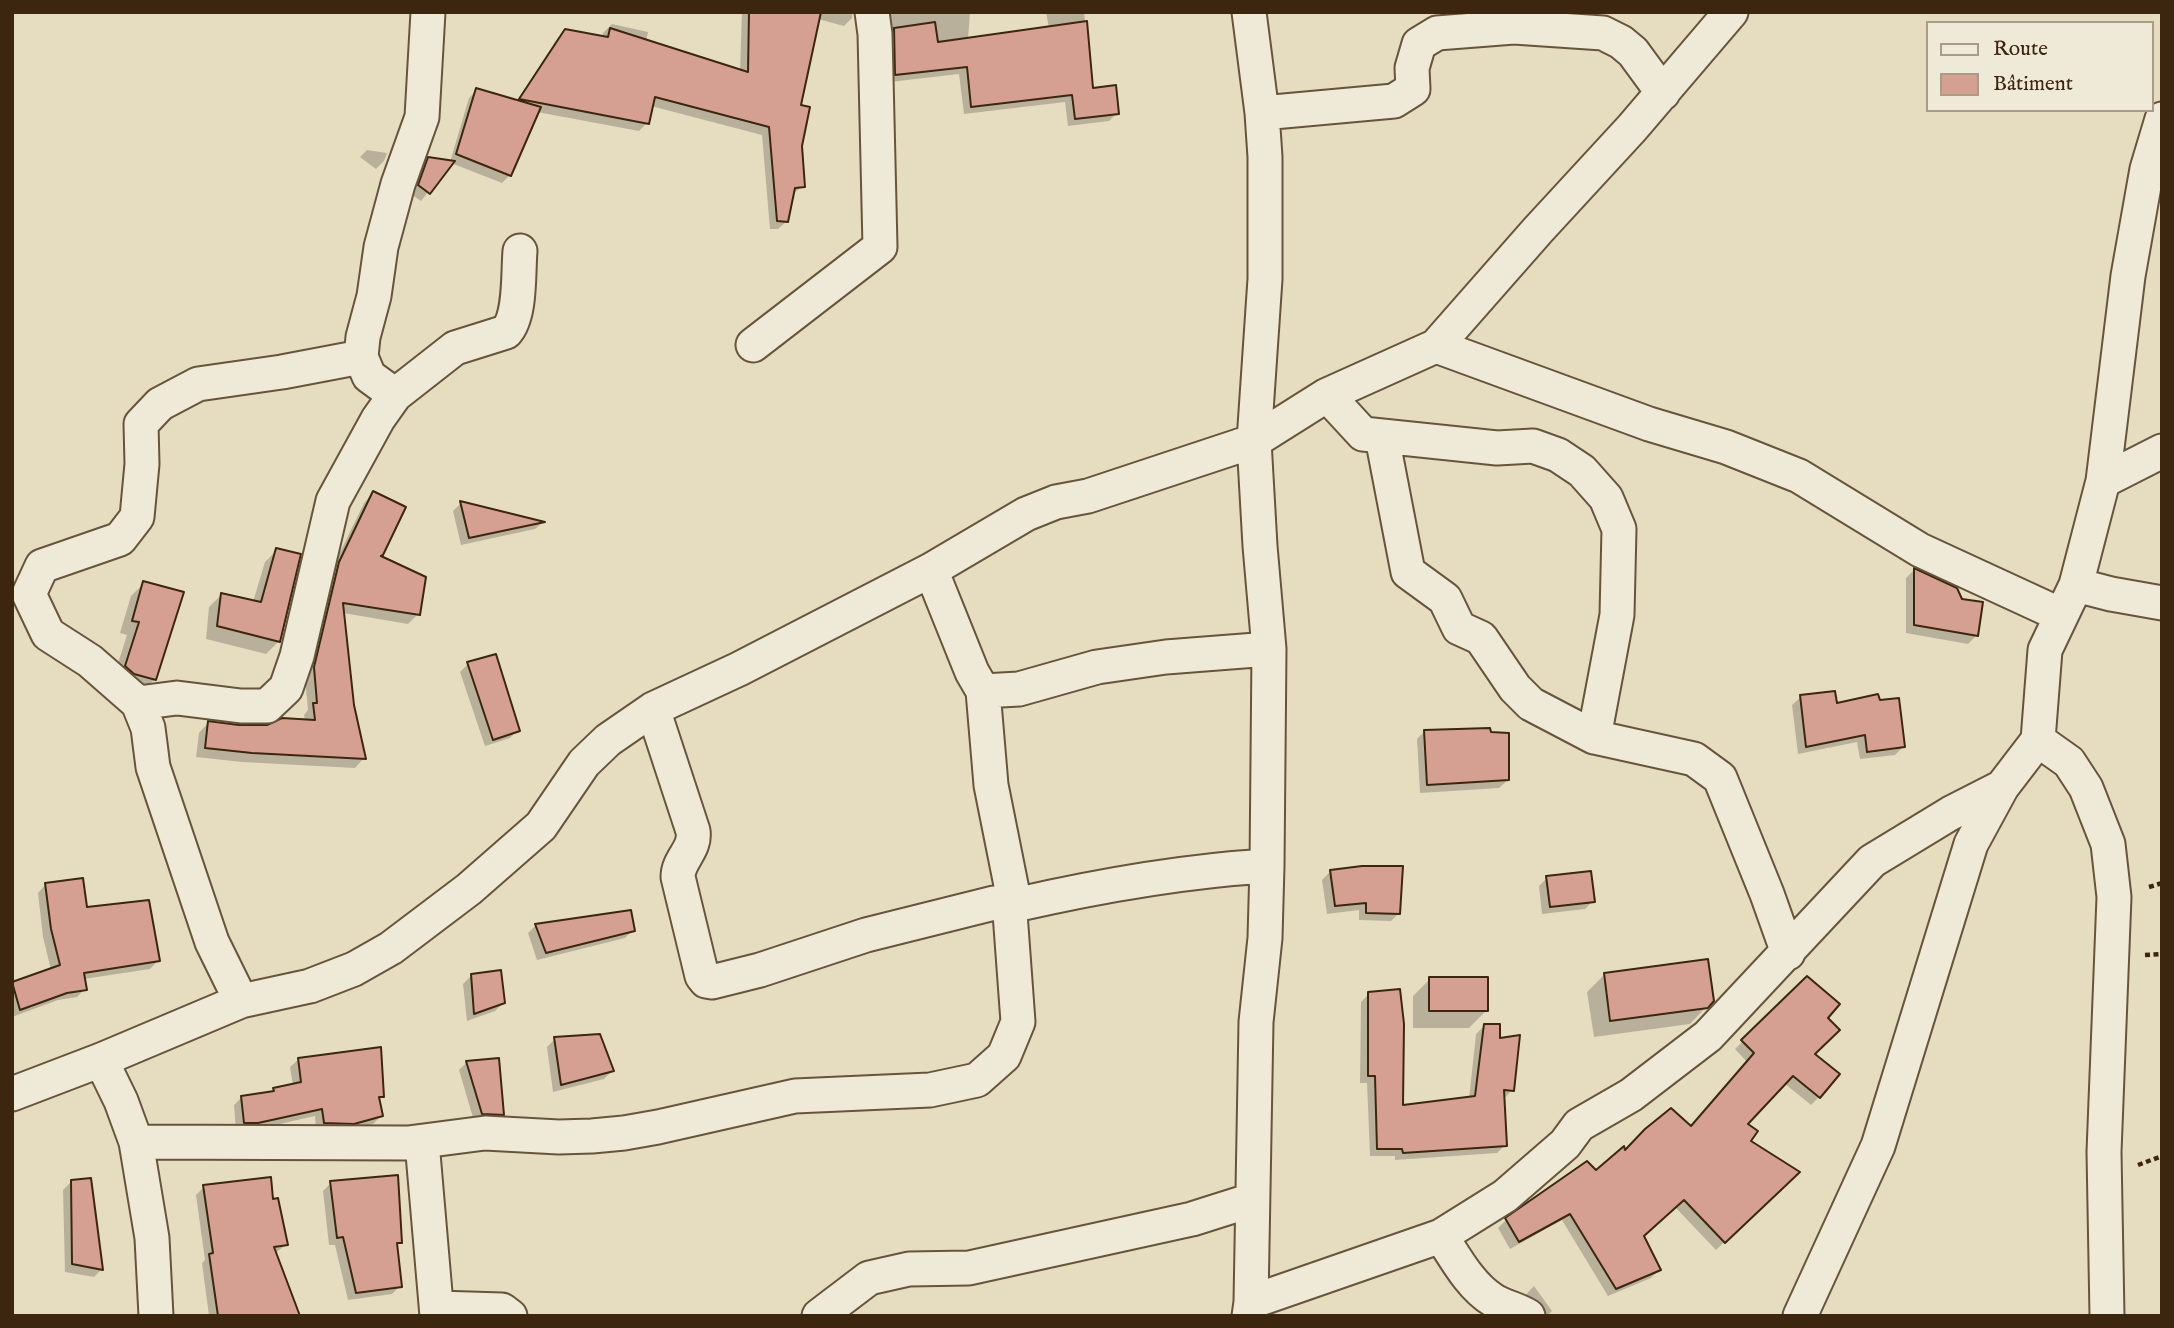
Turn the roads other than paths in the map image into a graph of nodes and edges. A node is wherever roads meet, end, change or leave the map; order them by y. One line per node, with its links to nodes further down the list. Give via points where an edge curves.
1 (428, 12): 11 (street, via 422,117 381,247)
2 (872, 12): 9 (street, via 880,247)
3 (1249, 12): 6 (street)
4 (1731, 12): 5 (street)
5 (1663, 93): 6 (street, via 1633,52 1603,33 1514,27 1437,33 1419,44 1412,68 1413,89 1394,101); 10 (street)
6 (1262, 113): 15 (street, via 1265,279)
7 (2162, 119): 17 (street, via 2147,169 2128,276)
8 (520, 251): 13 (street, via 511,327 455,348)
9 (753, 345)
10 (1436, 346): 12 (street); 21 (street, via 1799,475 1920,550)
11 (360, 357): 13 (street, via 369,376); 24 (street, via 198,384 160,404 141,424 137,517 120,539 42,566 29,594 48,634 90,661)
12 (1327, 395): 14 (street, via 1363,433); 15 (street)
13 (395, 396): 24 (street, via 333,501 286,688 267,706 177,698)
14 (1382, 436): 26 (street, via 1408,572 1445,599 1459,628 1481,638 1531,704); 26 (street, via 1497,448 1533,446 1582,471 1606,498 1619,529 1617,615)
15 (1254, 441): 18 (street, via 1088,496 1056,502 1026,514); 22 (street)
16 (2162, 451): 17 (street)
17 (2103, 481): 19 (street)
18 (931, 570): 23 (street); 25 (street)
19 (2076, 585): 20 (street); 21 (street)
20 (2162, 603)
21 (2061, 615): 27 (street, via 2045,650)
22 (1269, 649): 23 (street, via 1097,667 1019,689); 29 (street)
23 (983, 691): 30 (street, via 991,785)
24 (138, 703): 32 (street, via 148,728 153,767 212,942)
25 (653, 709): 30 (street, via 693,831 693,846 678,868 678,877 706,981 994,903); 32 (street, via 584,763 541,826 470,889 391,948 310,986)
26 (1594, 737): 31 (street, via 1693,759 1720,778)
27 (2038, 740): 28 (street); 46 (street, via 2069,762 2086,788 2108,844 2115,897 2104,1152)
28 (2002, 787): 31 (street, via 1872,861); 45 (street, via 1971,844 1878,1146)
29 (1267, 866): 30 (street, via 1225,868); 37 (street, via 1256,1022)
30 (1015, 905): 36 (street, via 1010,913 1018,1022 1004,1056 977,1080 930,1090 795,1096 624,1133 559,1138 485,1133)
31 (1788, 953): 38 (street, via 1708,1036 1631,1095 1579,1125 1565,1144 1505,1196)
32 (241, 1001): 33 (street)
33 (102, 1060): 34 (street); 35 (street)
34 (12, 1094)
35 (136, 1142): 36 (street); 41 (street, via 152,1238)
36 (422, 1142): 40 (street)
37 (1252, 1200): 39 (street); 43 (street, via 1192,1219 969,1268 909,1269 869,1278)
38 (1441, 1236): 39 (street); 44 (street, via 1477,1286 1493,1300)
39 (1250, 1309)
40 (437, 1312): 42 (street, via 502,1310)
41 (156, 1316)
42 (510, 1316)
43 (819, 1316)
44 (1528, 1316)
45 (1800, 1316)
46 (2107, 1316)

